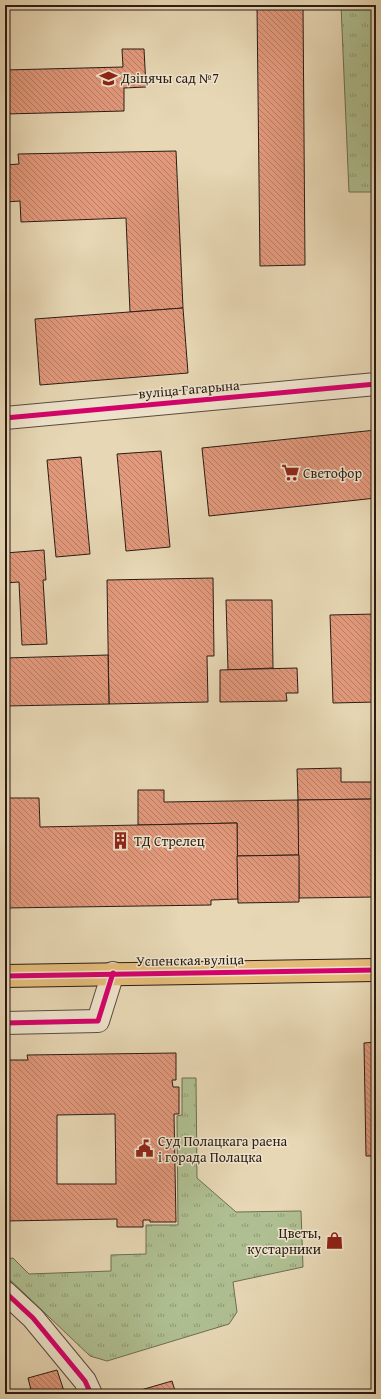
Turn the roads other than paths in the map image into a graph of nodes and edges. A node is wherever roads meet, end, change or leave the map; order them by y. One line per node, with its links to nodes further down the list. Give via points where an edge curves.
1 (376, 384): 2 (street, вуліца Гагарына)
2 (5, 418)
3 (376, 970): 4 (main road, Успенская вуліца)
4 (113, 973): 5 (main road, Успенская вуліца); 6 (street, via 98,1021)
5 (5, 976)
6 (5, 1023)
7 (5, 1292): 8 (street, via 33,1318 86,1381)
8 (91, 1394)

